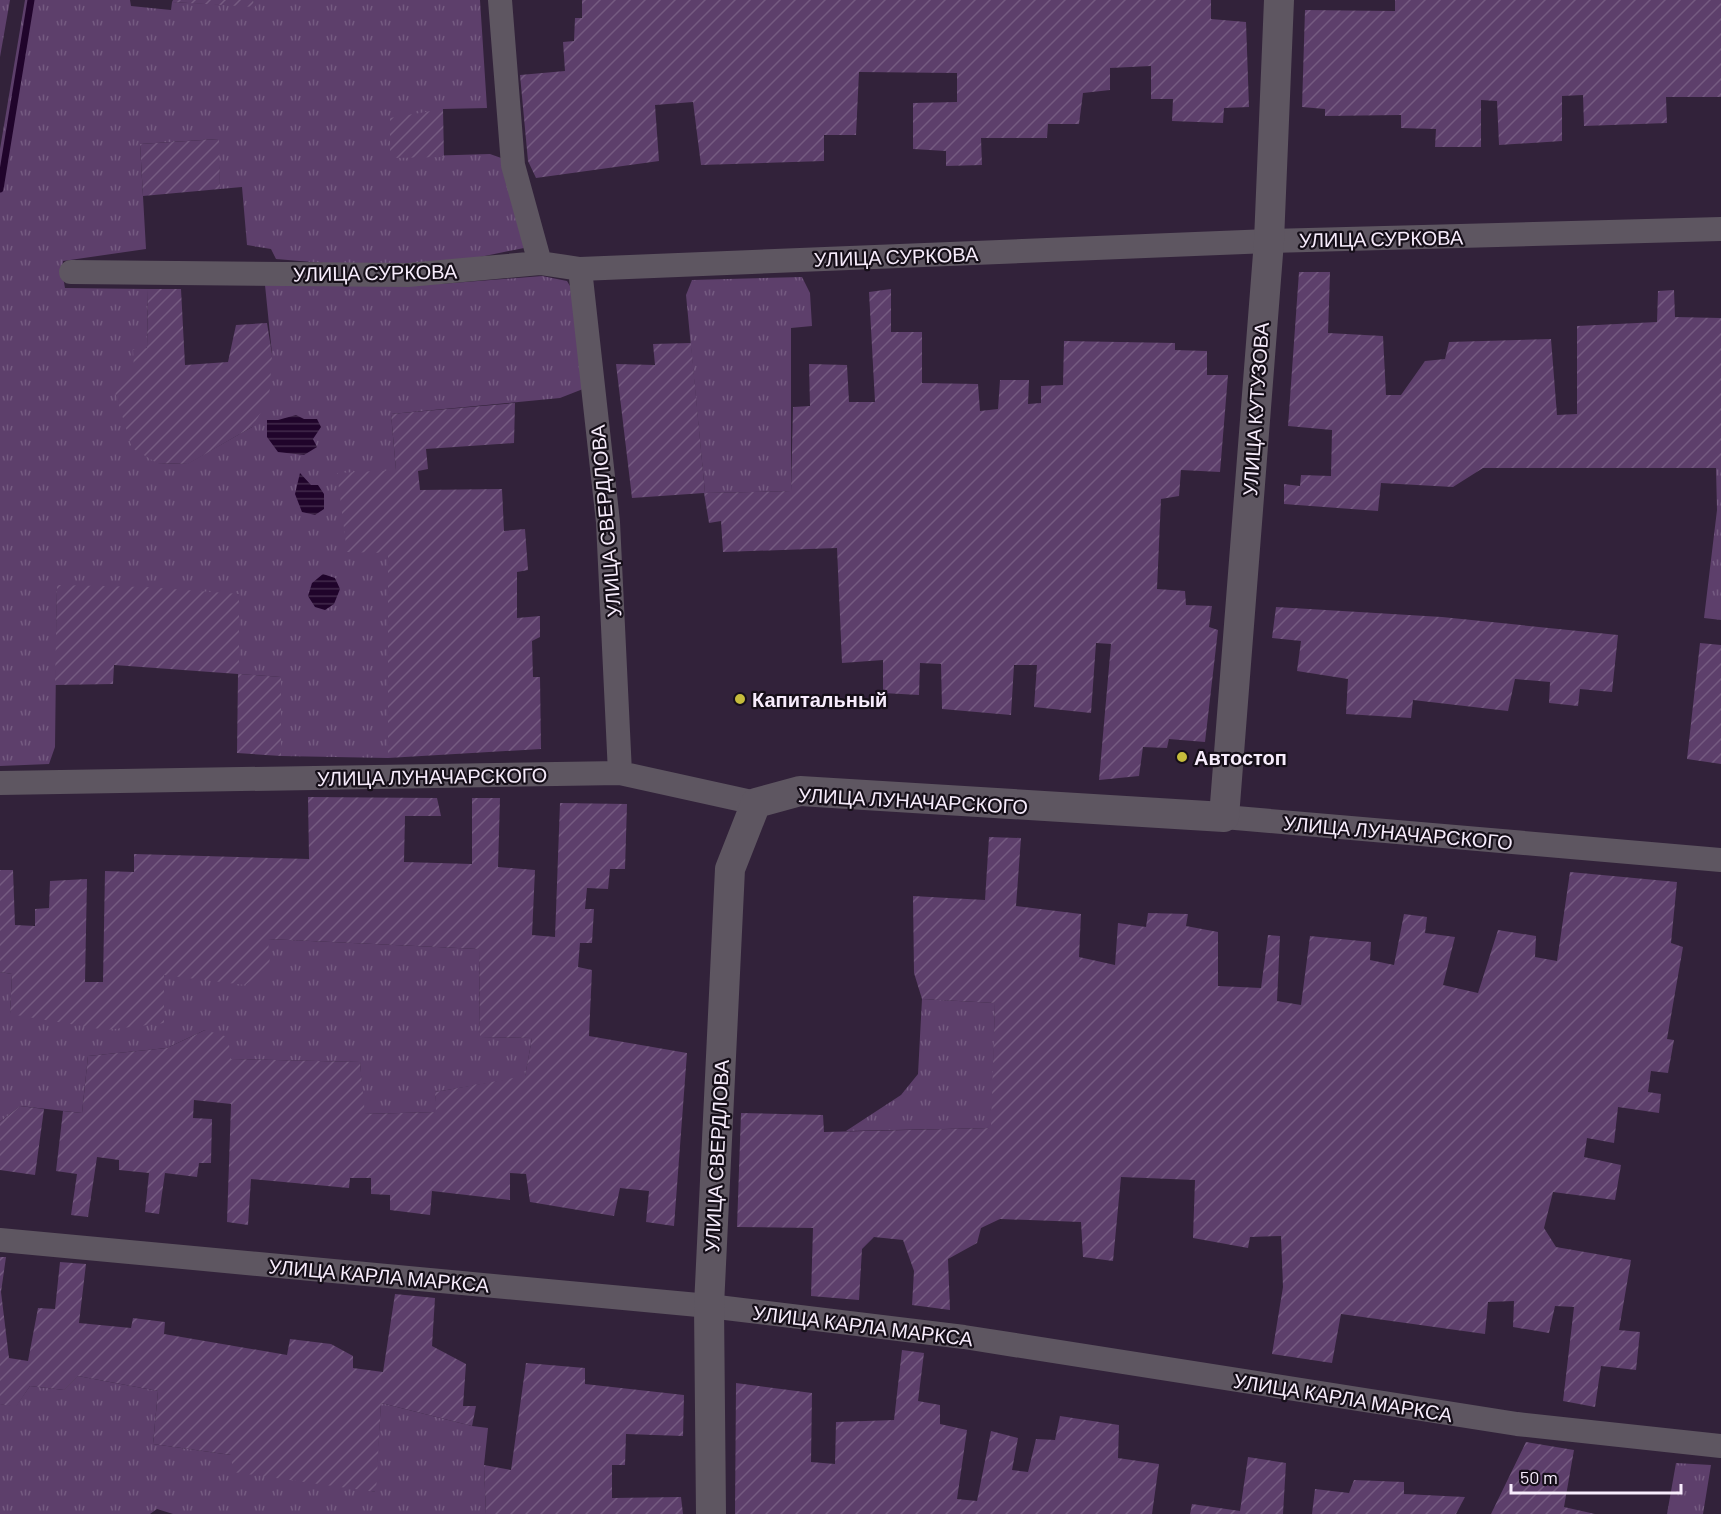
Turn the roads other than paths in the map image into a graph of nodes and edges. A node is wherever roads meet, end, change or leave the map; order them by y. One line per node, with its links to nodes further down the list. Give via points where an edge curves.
1 (500, 0): 5 (street, via 513,165)
2 (1279, 0): 4 (street, УЛИЦА КУТУЗОВА)
3 (1721, 229): 4 (street, УЛИЦА СУРКОВА)
4 (1269, 241): 6 (street, УЛИЦА СУРКОВА); 11 (street, УЛИЦА КУТУЗОВА)
5 (540, 263): 6 (street, УЛИЦА СУРКОВА); 7 (street, УЛИЦА СУРКОВА, via 408,275)
6 (580, 269): 8 (street, УЛИЦА СВЕРДЛОВА, via 608,522)
7 (72, 272)
8 (620, 773): 9 (street, УЛИЦА ЛУНАЧАРСКОГО); 10 (street, УЛИЦА ЛУНАЧАРСКОГО)
9 (0, 783)
10 (756, 803): 11 (street, УЛИЦА ЛУНАЧАРСКОГО, via 800,791); 14 (street, УЛИЦА СВЕРДЛОВА, via 730,869)
11 (1224, 817): 12 (street, УЛИЦА ЛУНАЧАРСКОГО)
12 (1721, 860)
13 (0, 1239): 14 (street, УЛИЦА КАРЛА МАРКСА)
14 (709, 1306): 15 (street, УЛИЦА КАРЛА МАРКСА, via 964,1337 1517,1424); 16 (street, УЛИЦА СВЕРДЛОВА)
15 (1721, 1446)
16 (711, 1514)

